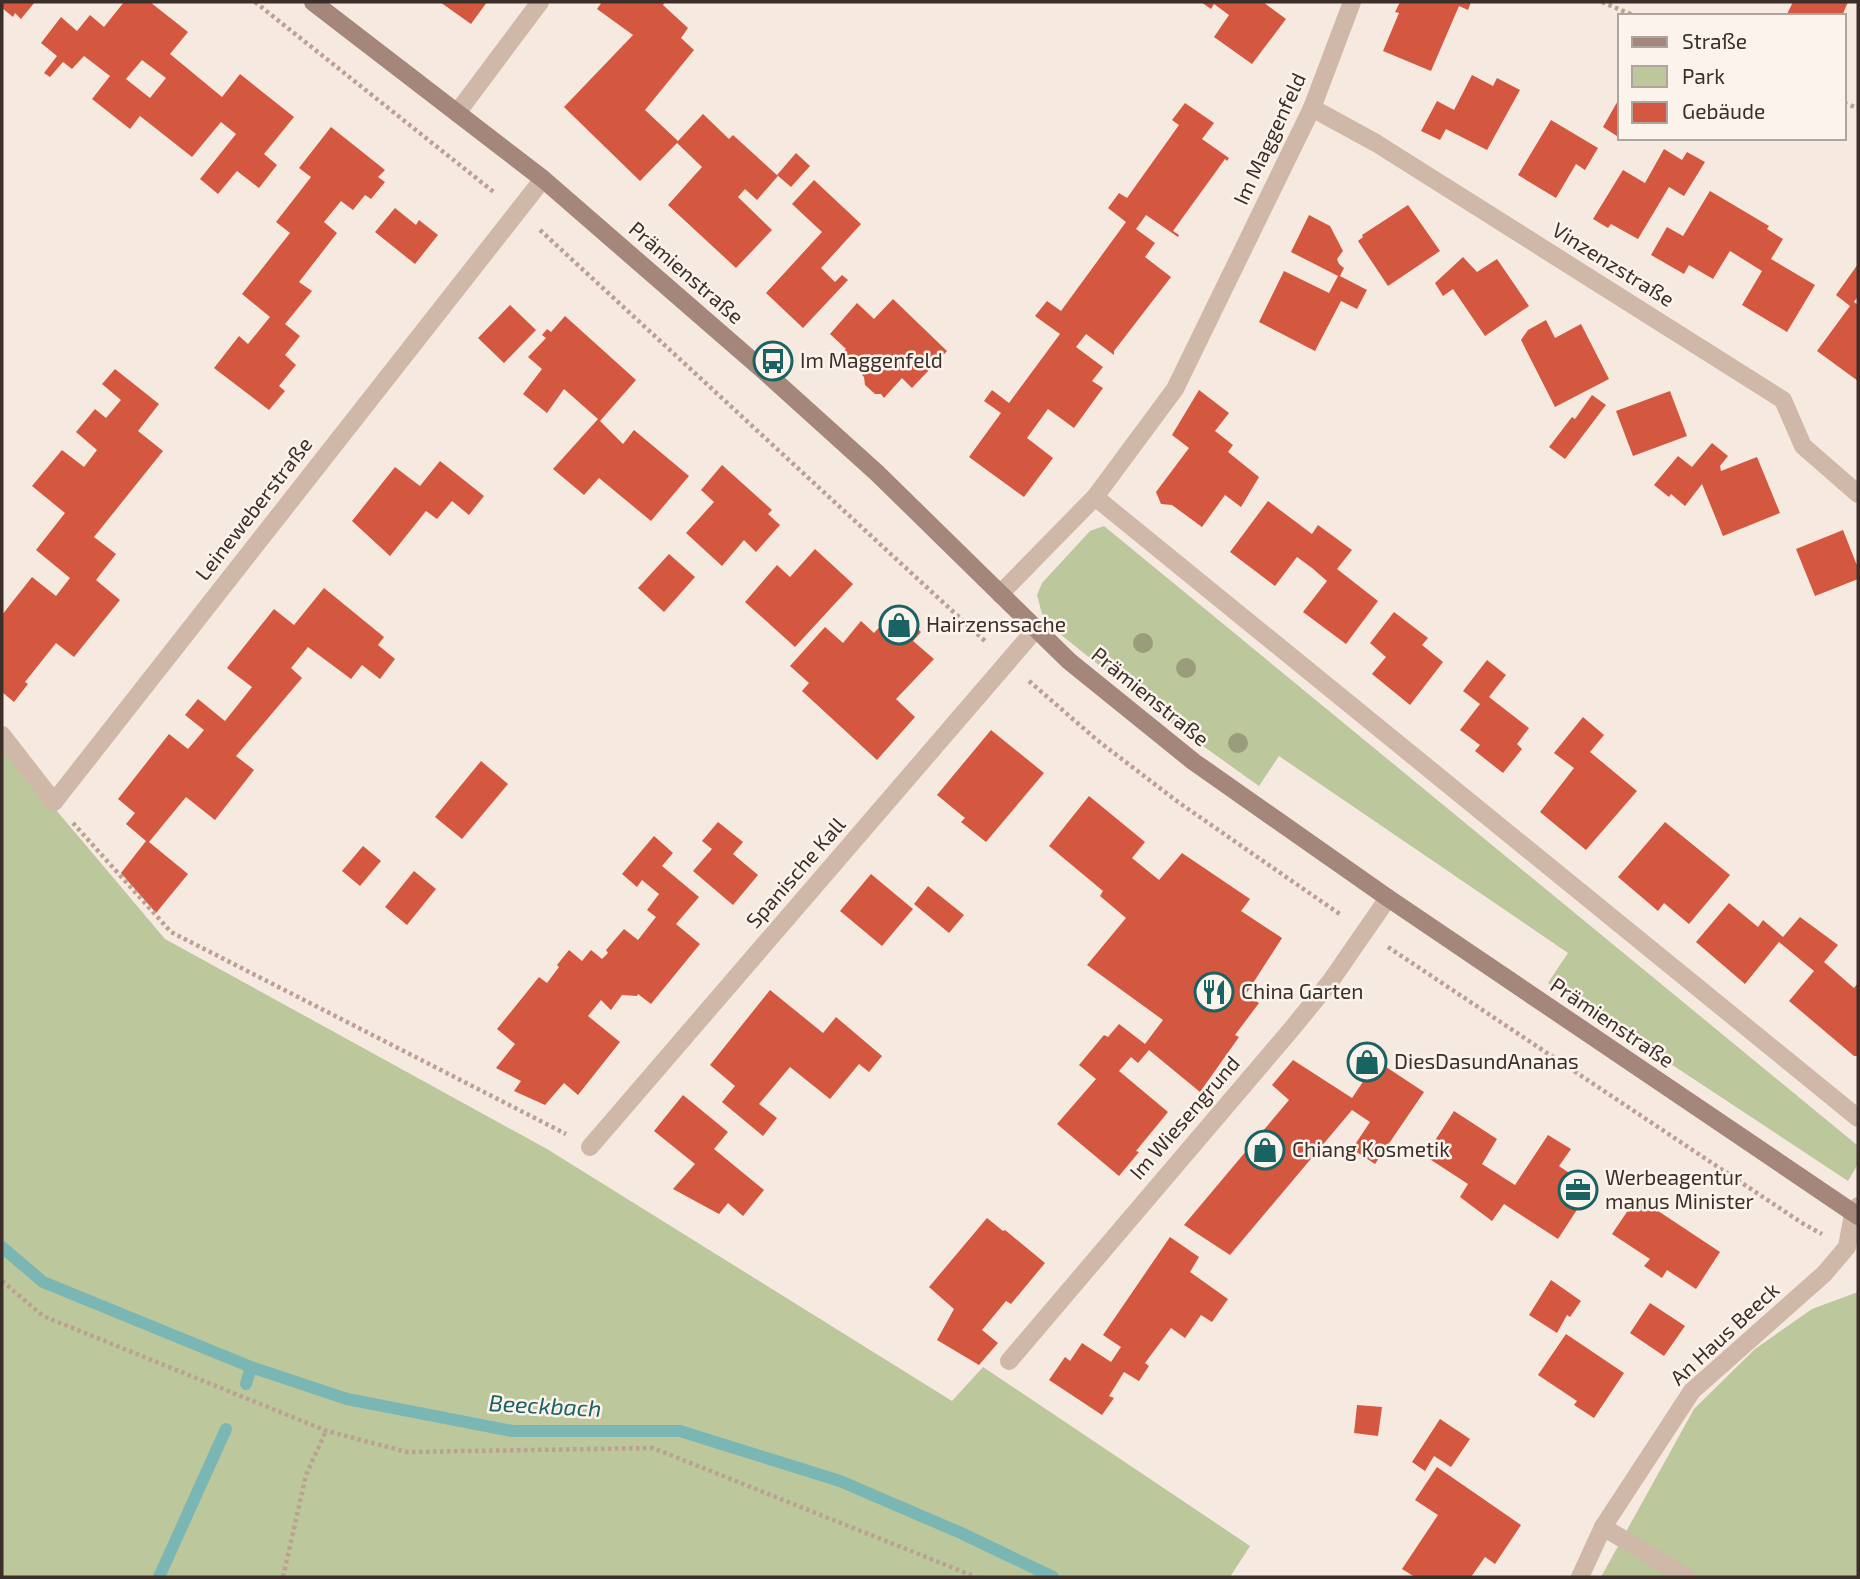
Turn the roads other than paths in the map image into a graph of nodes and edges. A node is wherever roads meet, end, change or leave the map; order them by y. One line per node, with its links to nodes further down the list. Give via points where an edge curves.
1 (313, 2): 5 (street, Prämienstraße)
2 (540, 2): 5 (street)
3 (1352, 2): 4 (street, Im Maggenfeld)
4 (1312, 108): 7 (street, Vinzenzstraße, via 1376,143 1783,400 1802,446); 8 (street, Im Maggenfeld, via 1175,389)
5 (457, 113): 6 (street, Prämienstraße)
6 (543, 179): 9 (street, Prämienstraße, via 877,473); 11 (street, Leineweberstraße, via 54,802)
7 (1858, 494)
8 (1095, 497): 9 (street, Im Maggenfeld); 13 (street)
9 (1000, 594): 10 (street, Prämienstraße)
10 (1036, 629): 12 (street, Prämienstraße, via 1194,762); 14 (street, Spanische Kall)
11 (2, 735)
12 (1388, 898): 15 (street, Prämienstraße); 16 (street, Im Wiesengrund, via 1330,982)
13 (1858, 1118)
14 (590, 1147)
15 (1857, 1212): 17 (street, An Haus Beeck, via 1847,1247 1824,1274 1692,1391)
16 (1009, 1361)
17 (1603, 1527): 18 (street, An Haus Beeck); 19 (street)
18 (1580, 1577)
19 (1686, 1577)

